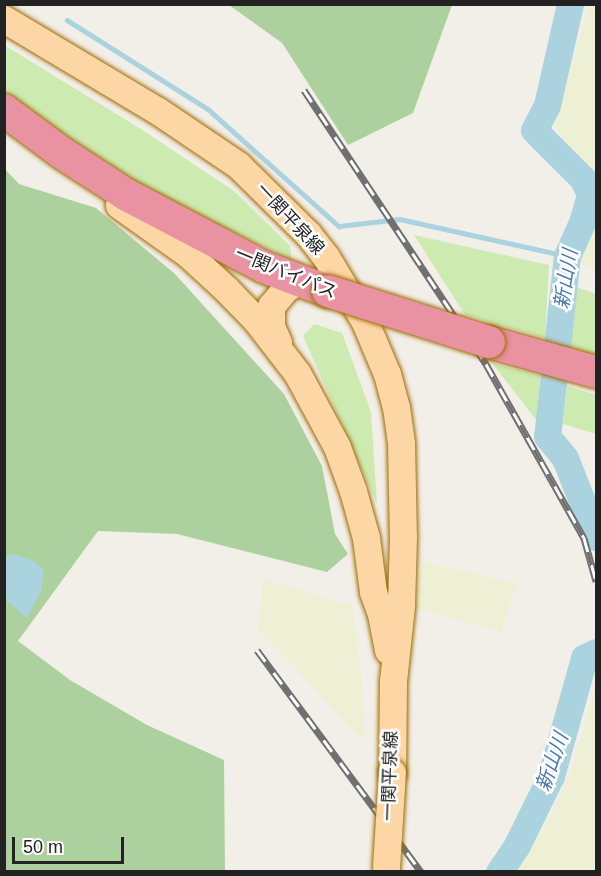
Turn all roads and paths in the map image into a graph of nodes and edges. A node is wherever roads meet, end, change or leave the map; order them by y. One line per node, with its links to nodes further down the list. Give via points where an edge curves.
1 (4, 19): 6 (main road, 一関平泉線, via 158,111 238,165 308,234 365,321 390,385 401,444 401,606)
2 (7, 111): 3 (highway, 一関バイパス, via 127,195 234,252); 4 (main road, 一関平泉線, via 53,159 188,254)
3 (314, 286): 4 (main road, 一関平泉線, via 286,288 271,306 272,326); 5 (highway, 一関バイパス, bridge)
4 (283, 352): 6 (main road, 一関平泉線, via 316,405 353,491 366,538)
5 (597, 372)
6 (393, 681): 7 (main road, 一関平泉線, bridge)
7 (386, 869)

